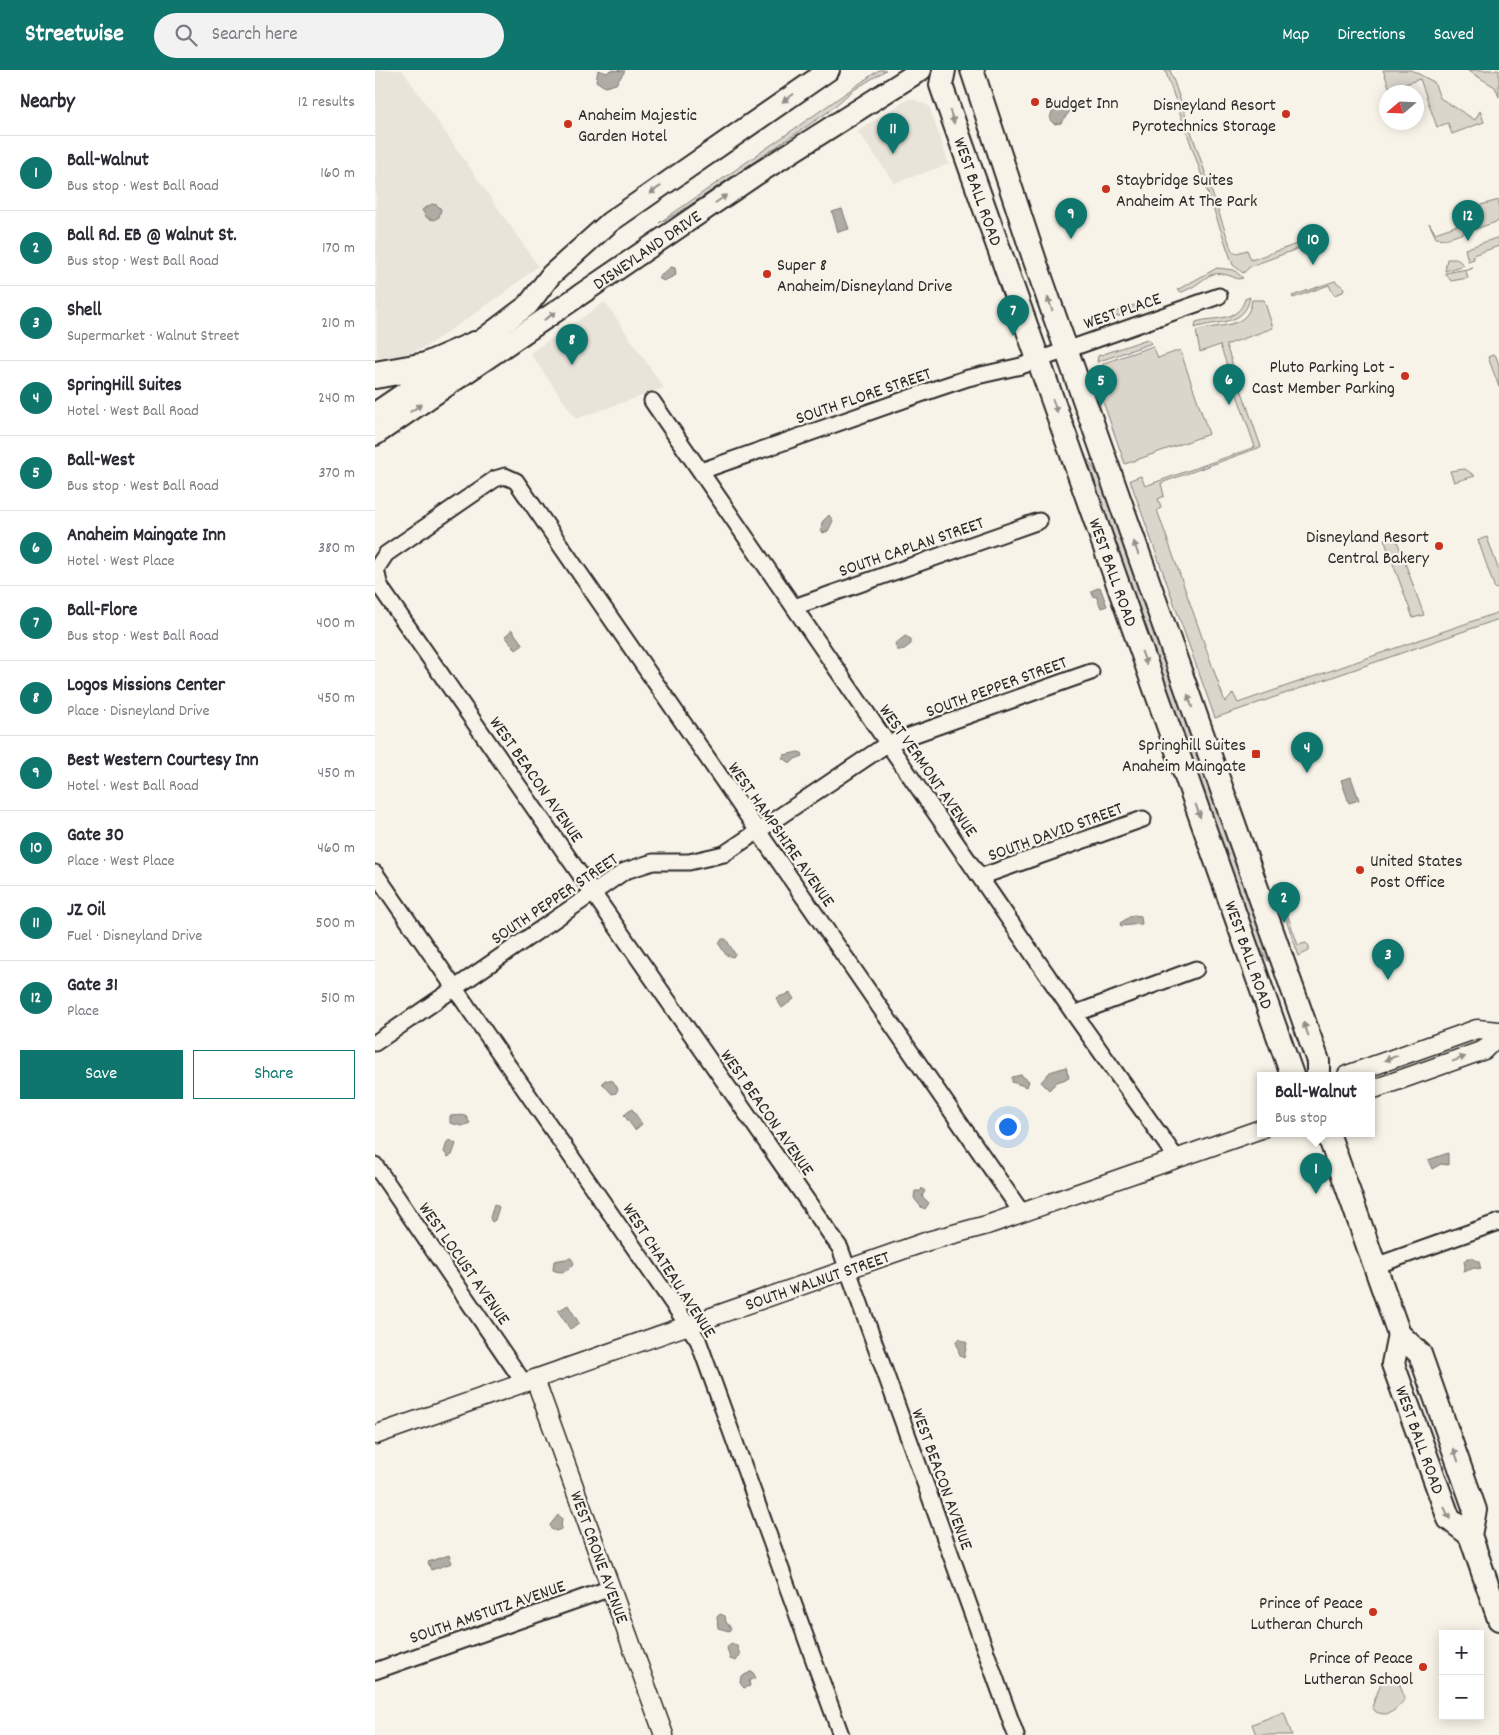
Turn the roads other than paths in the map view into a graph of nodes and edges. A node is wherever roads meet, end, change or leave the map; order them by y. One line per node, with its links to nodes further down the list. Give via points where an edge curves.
1 (829, 70): 6 (main road, one-way to 6, via 610,222 551,275 527,306)
2 (921, 70): 12 (main road, DISNEYLAND DRIVE, one-way to 2, via 757,174)
3 (944, 70): 8 (main road, WEST BALL ROAD, one-way to 8, via 941,85)
4 (972, 70): 7 (main road, WEST BALL ROAD, one-way to 4)
5 (1219, 296): 7 (street, WEST PLACE)
6 (475, 345): 9 (highway, via 426,366); 11 (main road)
7 (1066, 350): 8 (street, WEST PLACE); 31 (main road, WEST BALL ROAD, one-way to 7, via 1318,1061)
8 (1038, 360): 13 (street, SOUTH FLORE STREET, via 1004,372 960,381); 30 (main road, WEST BALL ROAD, one-way to 30)
9 (375, 374)
10 (653, 401): 13 (street, WEST VERMONT AVENUE)
11 (375, 413)
12 (375, 435)
13 (701, 471): 16 (street, WEST VERMONT AVENUE)
14 (510, 478): 20 (street, WEST HAMPSHIRE AVENUE); 23 (street, WEST BEACON AVENUE, via 495,479 386,554 376,569 383,591)
15 (1039, 521): 16 (street, SOUTH CAPLAN STREET)
16 (794, 607): 18 (street, WEST VERMONT AVENUE)
17 (1091, 672): 18 (street, SOUTH PEPPER STREET)
18 (887, 744): 20 (street, SOUTH PEPPER STREET); 22 (street, WEST VERMONT AVENUE)
19 (1143, 819): 22 (street, SOUTH DAVID STREET)
20 (758, 832): 23 (street, SOUTH PEPPER STREET, via 713,858 634,866); 38 (street, WEST HAMPSHIRE AVENUE)
21 (375, 873): 25 (street, WEST CHATEAU AVENUE)
22 (980, 877): 26 (street, WEST VERMONT AVENUE)
23 (593, 891): 25 (street, SOUTH PEPPER STREET); 41 (street, WEST BEACON AVENUE, via 840,1248)
24 (1196, 969): 26 (street)
25 (455, 988): 29 (street, SOUTH PEPPER STREET); 42 (street, WEST CHATEAU AVENUE)
26 (1074, 1014): 36 (street, WEST VERMONT AVENUE)
27 (1499, 1031): 32 (street, one-way to 32, via 1477,1028)
28 (1499, 1035): 33 (street, one-way to 28, via 1484,1050)
29 (375, 1043)
30 (1291, 1072)
31 (1318, 1072)
32 (1355, 1072)
33 (1375, 1089)
34 (1257, 1130): 36 (street, SOUTH WALNUT STREET)
35 (1329, 1137): 40 (main road, WEST BALL ROAD)
36 (1177, 1159): 38 (street, SOUTH WALNUT STREET)
37 (375, 1166): 43 (street, WEST LOCUST AVENUE)
38 (1022, 1213): 41 (street, SOUTH WALNUT STREET)
39 (1499, 1222): 40 (street)
40 (1375, 1266): 46 (main road, WEST BALL ROAD, via 1399,1334 1420,1354 1427,1372 1475,1510 1470,1535)
41 (847, 1270): 42 (street, SOUTH WALNUT STREET); 50 (street, WEST BEACON AVENUE)
42 (688, 1326): 43 (street, SOUTH WALNUT STREET); 49 (street, WEST CHATEAU AVENUE, via 698,1340)
43 (530, 1381): 44 (street, SOUTH WALNUT STREET); 45 (street, WEST CRONE AVENUE)
44 (375, 1435)
45 (611, 1588): 47 (street, SOUTH AMSTUTZ AVENUE); 48 (street, WEST CRONE AVENUE)
46 (1499, 1619)
47 (375, 1670)
48 (663, 1735)
49 (841, 1735)
50 (1016, 1735)

